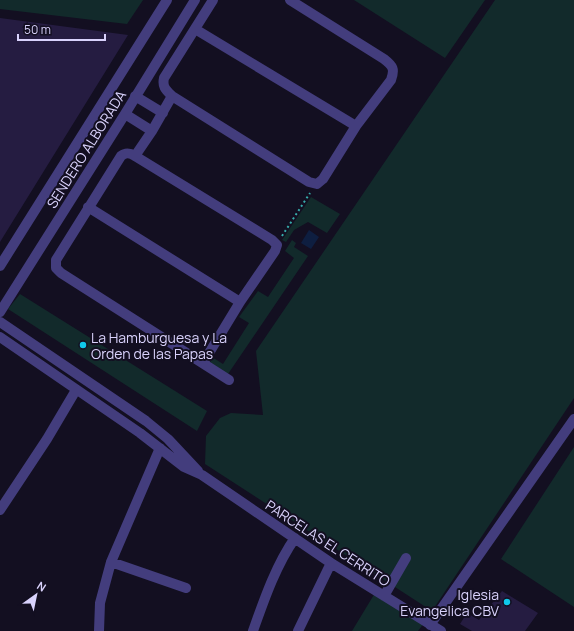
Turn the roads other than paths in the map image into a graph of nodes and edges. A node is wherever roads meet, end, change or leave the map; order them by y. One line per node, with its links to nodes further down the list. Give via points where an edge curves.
1 (167, 0): 14 (street, SENDERO ALBORADA)
2 (195, 0): 6 (street, SENDERO ALBORADA)
3 (213, 0): 5 (street)
4 (290, 0): 10 (street, via 393,67 391,80)
5 (195, 29): 7 (street, via 164,78 165,88); 10 (street)
6 (135, 96): 8 (street); 9 (street, SENDERO ALBORADA)
7 (172, 96): 8 (street); 10 (street, via 309,182 317,184 323,179)
8 (162, 113): 11 (street)
9 (125, 114): 11 (street); 16 (street, SENDERO ALBORADA)
10 (356, 126)
11 (152, 131): 12 (street)
12 (135, 156): 13 (street, via 127,153 121,156); 15 (street, via 277,245)
13 (88, 207): 15 (street); 19 (street, via 56,260 58,271)
14 (0, 266)
15 (240, 302): 19 (street)
16 (0, 312)
17 (0, 322): 24 (street, PARCELAS EL CERRITO, via 146,421 168,439)
18 (2, 342): 21 (street, PARCELAS EL CERRITO)
19 (203, 363): 20 (street)
20 (229, 380)
21 (76, 390): 23 (street, PARCELAS EL CERRITO); 25 (street)
22 (574, 419): 32 (street)
23 (160, 448): 24 (street, PARCELAS EL CERRITO, via 184,467); 28 (street)
24 (202, 475): 26 (street, PARCELAS EL CERRITO)
25 (0, 510)
26 (295, 538): 29 (street, PARCELAS EL CERRITO); 34 (street, via 264,600)
27 (406, 558): 31 (street)
28 (111, 562): 30 (street); 33 (street, via 100,603)
29 (331, 563): 31 (street, PARCELAS EL CERRITO); 35 (street)
30 (186, 588)
31 (384, 596): 32 (street, PARCELAS EL CERRITO)
32 (430, 625): 36 (street, PARCELAS EL CERRITO)
33 (99, 631)
34 (253, 631)
35 (298, 631)
36 (441, 631)

